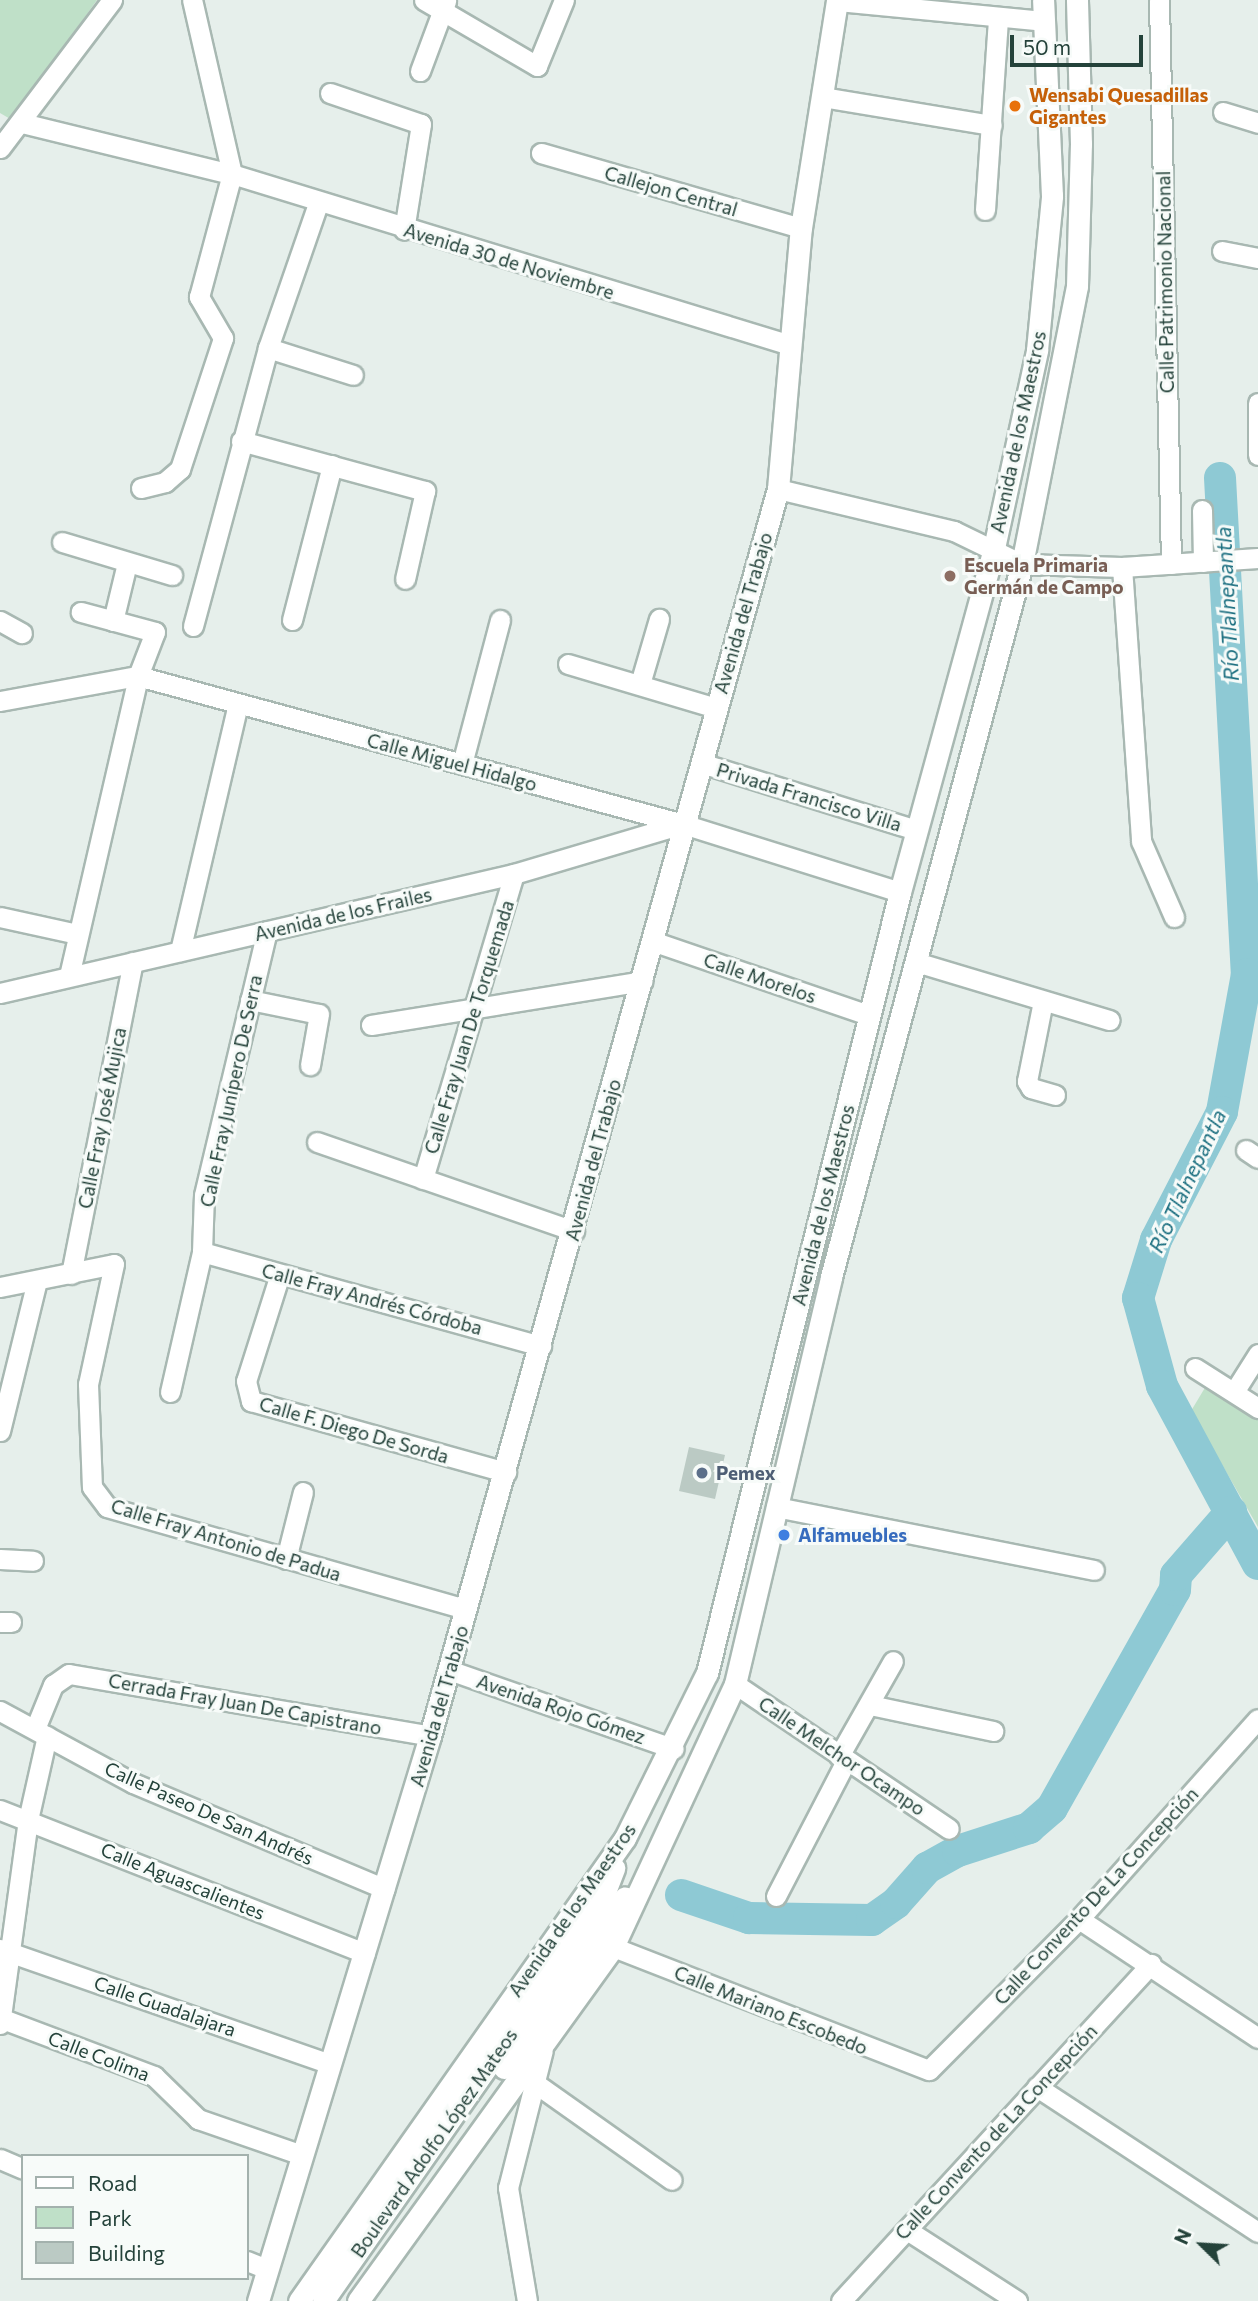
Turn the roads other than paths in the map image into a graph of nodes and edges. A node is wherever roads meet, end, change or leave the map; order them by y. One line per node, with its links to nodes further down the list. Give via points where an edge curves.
1 (112, 0): 15 (street)
2 (191, 0): 20 (street)
3 (424, 0): 8 (street)
4 (564, 0): 8 (street, via 537,66)
5 (837, 0): 10 (street); 13 (main road, Avenida del Trabajo)
6 (1077, 0): 42 (main road, Avenida de los Maestros, via 1081,144 1077,286)
7 (1159, 0): 43 (street, Calle Patrimonio Nacional)
8 (445, 6): 11 (street)
9 (1043, 11): 10 (street); 38 (main road, Avenida de los Maestros, via 1052,196 1046,272 1037,350)
10 (998, 18): 17 (street)
11 (420, 71)
12 (330, 93): 24 (street, via 421,124)
13 (822, 97): 17 (street); 23 (main road, Avenida del Trabajo)
14 (1223, 112): 16 (street)
15 (22, 123): 18 (street); 20 (street, Avenida 30 de Noviembre)
16 (1258, 123)
17 (992, 125): 22 (street)
18 (0, 148)
19 (541, 153): 23 (street, Callejon Central)
20 (232, 174): 21 (street, Avenida 30 de Noviembre); 34 (street, via 199,297 223,338 180,469 166,482)
21 (316, 209): 24 (street, Avenida 30 de Noviembre); 28 (street)
22 (985, 210)
23 (800, 228): 27 (main road, Avenida del Trabajo)
24 (404, 230): 27 (street, Avenida 30 de Noviembre)
25 (1222, 251): 26 (street)
26 (1258, 258)
27 (787, 344): 35 (main road, Avenida del Trabajo)
28 (268, 348): 29 (street); 31 (street)
29 (353, 375)
30 (1258, 403): 32 (street)
31 (241, 441): 33 (street); 53 (street)
32 (1258, 455)
33 (332, 465): 46 (street, via 425,491); 49 (street)
34 (141, 488)
35 (778, 489): 38 (street, via 954,531); 60 (main road, Avenida del Trabajo)
36 (1202, 510): 40 (street)
37 (62, 542): 41 (street)
38 (994, 548): 42 (street); 64 (main road, Avenida de los Maestros)
39 (1248, 559): 40 (street)
40 (1209, 561): 43 (street)
41 (127, 563): 45 (street); 52 (street)
42 (1022, 564): 44 (street); 74 (main road, Avenida de los Maestros)
43 (1171, 564): 44 (street)
44 (1122, 567): 68 (street, via 1141,841)
45 (172, 575)
46 (405, 579)
47 (81, 612): 52 (street)
48 (659, 619): 57 (street)
49 (292, 620)
50 (500, 620): 62 (street)
51 (0, 621): 54 (street)
52 (113, 621): 56 (street, via 155,632)
53 (193, 626)
54 (22, 633)
55 (568, 664): 57 (street)
56 (138, 676): 58 (street, Calle Miguel Hidalgo); 59 (street, Calle Miguel Hidalgo); 70 (street)
57 (639, 684): 60 (street)
58 (0, 701)
59 (238, 704): 62 (street, Calle Miguel Hidalgo); 72 (street)
60 (717, 708): 61 (main road, Avenida del Trabajo)
61 (701, 763): 63 (main road, Avenida del Trabajo); 64 (street, Privada Francisco Villa)
62 (461, 764): 63 (street, Calle Miguel Hidalgo)
63 (683, 824): 65 (street, Avenida de los Frailes); 66 (street, Calle Miguel Hidalgo); 71 (main road, Avenida del Trabajo)
64 (916, 830): 66 (main road, Avenida de los Maestros)
65 (514, 874): 69 (street, Avenida de los Frailes); 80 (street, Calle Fray Juan De Torquemada)
66 (900, 892): 81 (main road, Avenida de los Maestros)
67 (0, 917): 70 (street)
68 (1174, 917)
69 (267, 931): 72 (street, Avenida de los Frailes); 78 (street, Calle Fray Junípero De Serra)
70 (77, 934): 75 (street)
71 (652, 941): 76 (main road, Avenida del Trabajo); 81 (street, Calle Morelos)
72 (180, 951): 73 (street, Avenida de los Frailes)
73 (133, 962): 75 (street, Avenida de los Frailes); 90 (street, Calle Fray José Mujica)
74 (916, 962): 79 (street); 103 (main road, Avenida de los Maestros)
75 (69, 976): 77 (street, Avenida de los Frailes)
76 (642, 981): 80 (street); 88 (main road, Avenida del Trabajo)
77 (1, 994)
78 (250, 1000): 84 (street, via 319,1014); 89 (street, Calle Fray Junípero De Serra, via 204,1195)
79 (1043, 1001): 82 (street); 85 (street, via 1027,1081 1031,1088)
80 (477, 1008): 83 (street); 87 (street, Calle Fray Juan De Torquemada)
81 (868, 1015): 118 (main road, Avenida de los Maestros, via 729,1592 706,1673)
82 (1109, 1020)
83 (372, 1025)
84 (310, 1066)
85 (1055, 1096)
86 (317, 1142): 87 (street)
87 (423, 1179): 88 (street)
88 (574, 1231): 94 (main road, Avenida del Trabajo)
89 (202, 1252): 91 (street, Calle Fray Andrés Córdoba); 97 (street, Calle Fray Junípero De Serra)
90 (71, 1274): 92 (street); 105 (street, Calle Fray Antonio de Padua, via 114,1264 88,1384 92,1487 97,1500)
91 (280, 1274): 94 (street, Calle Fray Andrés Córdoba); 101 (street, Calle F. Diego De Sorda, via 246,1381 251,1401)
92 (37, 1280): 93 (street); 100 (street)
93 (0, 1287)
94 (541, 1346): 101 (main road, Avenida del Trabajo)
95 (1258, 1354): 98 (street)
96 (1195, 1368): 98 (street)
97 (170, 1392)
98 (1234, 1392): 99 (street)
99 (1258, 1408)
100 (0, 1431)
101 (506, 1472): 108 (main road, Avenida del Trabajo)
102 (303, 1492): 105 (street)
103 (776, 1507): 107 (street); 111 (main road, Avenida de los Maestros)
104 (0, 1559): 106 (street)
105 (286, 1559): 108 (street, Calle Fray Antonio de Padua)
106 (33, 1561)
107 (1094, 1570)
108 (466, 1609): 110 (main road, Avenida del Trabajo)
109 (893, 1661): 112 (street)
110 (449, 1670): 117 (main road, Avenida del Trabajo); 118 (street, Avenida Rojo Gómez)
111 (735, 1684): 119 (street, Calle Melchor Ocampo); 124 (main road, Avenida de los Maestros)
112 (870, 1705): 115 (street); 119 (street)
113 (0, 1711): 116 (street, Calle Paseo De San Andrés)
114 (1258, 1718): 128 (street, Calle Convento De La Concepción)
115 (993, 1731)
116 (41, 1733): 117 (street, Cerrada Fray Juan De Capistrano, via 60,1677 69,1674); 121 (street); 125 (street, Calle Paseo De San Andrés, via 133,1783)
117 (430, 1736): 125 (main road, Avenida del Trabajo)
118 (674, 1749): 123 (main road, Avenida de los Maestros)
119 (842, 1758): 122 (street, Calle Melchor Ocampo); 126 (street)
120 (0, 1810): 121 (street, Calle Aguascalientes)
121 (28, 1820): 130 (street); 131 (street, Calle Aguascalientes)
122 (949, 1829)
123 (625, 1838): 127 (main road, Boulevard Adolfo López Mateos); 149 (main road, Avenida de los Maestros)
124 (656, 1850): 127 (main road, Avenida de los Maestros); 129 (main road, Avenida de los Maestros)
125 (385, 1889): 131 (main road, Avenida del Trabajo)
126 (776, 1896)
127 (607, 1910): 150 (main road, Boulevard Adolfo López Mateos); 151 (main road, Avenida de los Maestros)
128 (1079, 1919): 132 (street); 137 (street, Calle Convento De La Concepción)
129 (613, 1947): 135 (main road, Avenida de los Maestros); 137 (street, Calle Mariano Escobedo)
130 (6, 1951): 133 (street); 136 (street, Calle Guadalajara)
131 (365, 1953): 136 (main road, Avenida del Trabajo)
132 (1151, 1964): 134 (street); 139 (street, Calle Convento de La Concepción)
133 (1, 2020): 140 (street, Calle Colima, via 154,2076 198,2119)
134 (1258, 2038)
135 (546, 2042): 138 (street); 152 (main road, Avenida de los Maestros)
136 (331, 2063): 140 (main road, Avenida del Trabajo)
137 (929, 2070)
138 (533, 2081): 143 (street); 153 (street, via 508,2188)
139 (1037, 2087): 144 (street, Calle Convento de La Concepción); 145 (street)
140 (302, 2155): 147 (main road, Avenida del Trabajo)
141 (0, 2159): 142 (street)
142 (21, 2168)
143 (672, 2180)
144 (906, 2230): 154 (street, Calle Convento de La Concepción); 155 (street)
145 (1258, 2232)
146 (248, 2261): 147 (street)
147 (267, 2269): 148 (main road, Avenida del Trabajo)
148 (258, 2301)
149 (299, 2301)
150 (323, 2301)
151 (339, 2301)
152 (358, 2301)
153 (527, 2301)
154 (841, 2301)
155 (1017, 2301)

